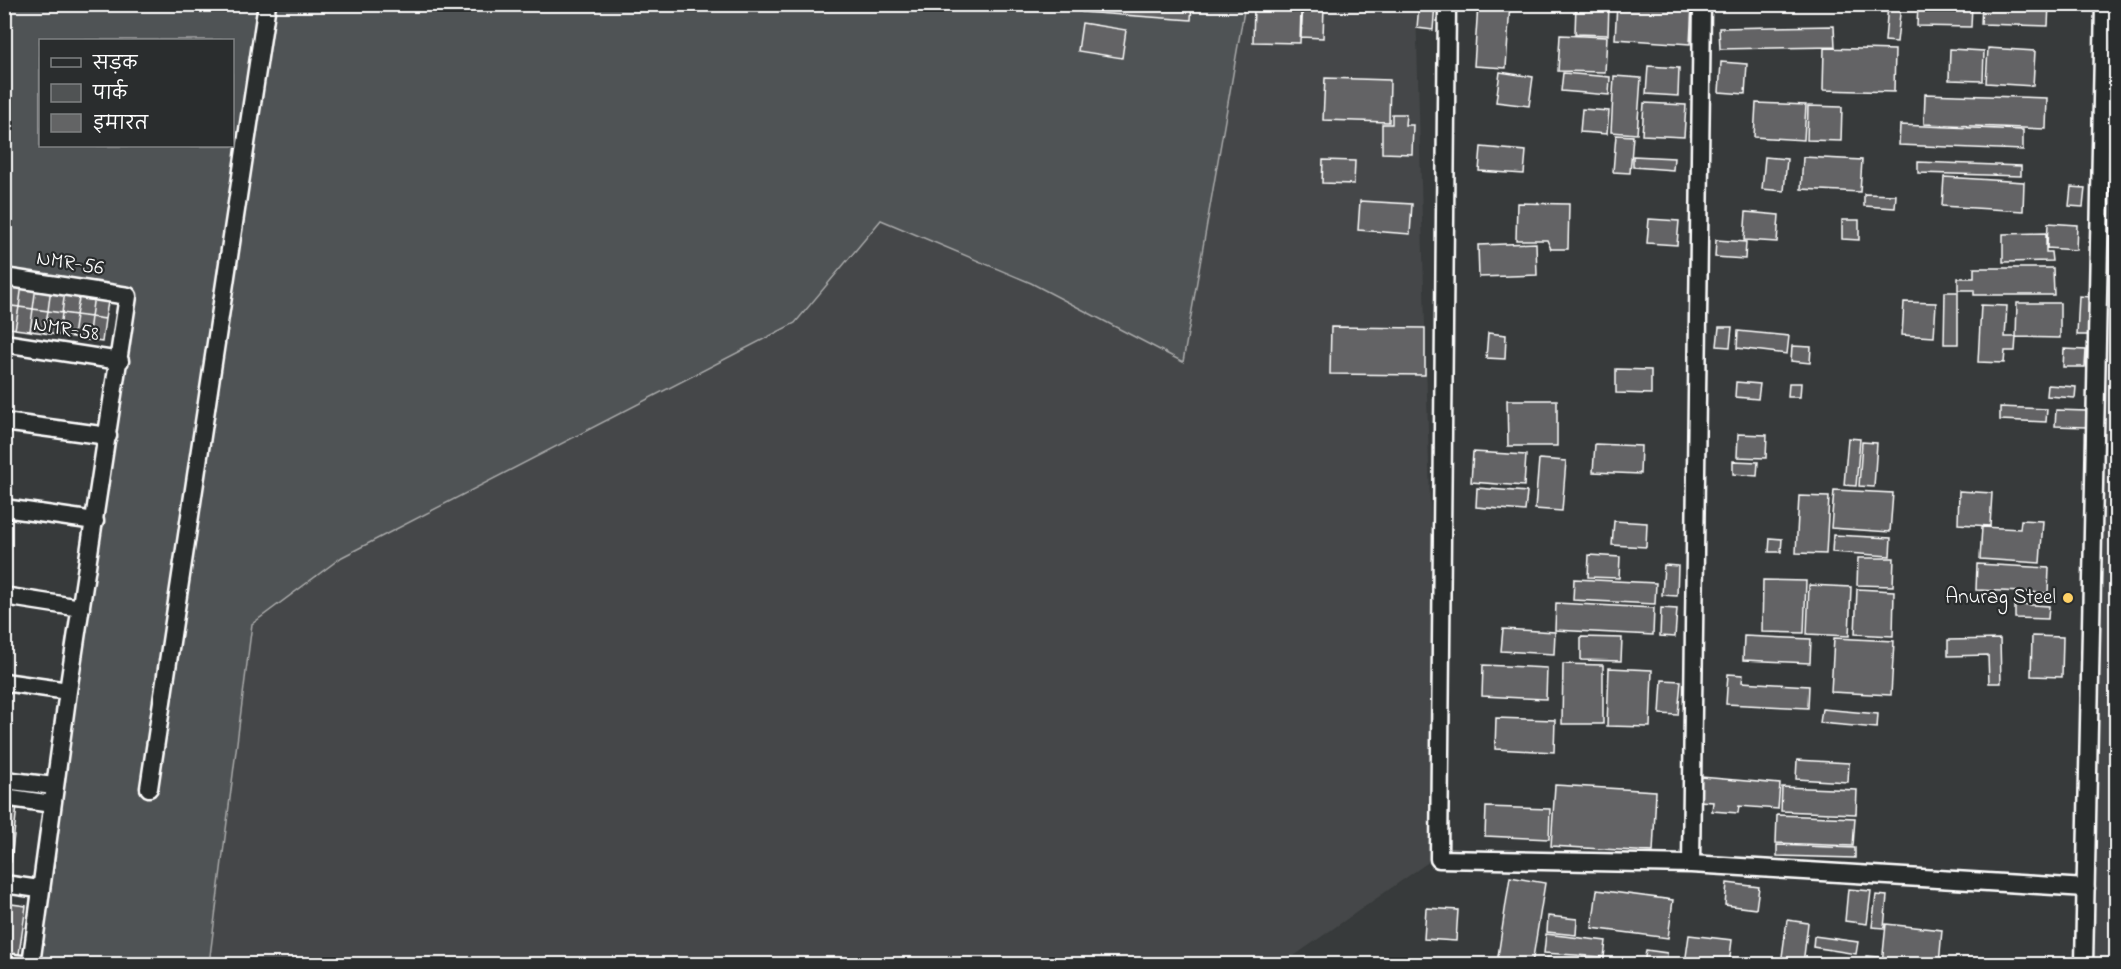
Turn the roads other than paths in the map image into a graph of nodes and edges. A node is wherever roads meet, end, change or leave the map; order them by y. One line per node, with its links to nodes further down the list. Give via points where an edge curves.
1 (267, 4): 18 (street)
2 (1447, 4): 21 (street, via 1439,859)
3 (1702, 4): 21 (street)
4 (2108, 8): 23 (street)
5 (4, 277): 7 (street, NMR-56, via 128,296)
6 (4, 343): 7 (street, NMR-58)
7 (120, 361): 9 (street)
8 (4, 422): 9 (street)
9 (108, 436): 11 (street)
10 (4, 508): 11 (street)
11 (94, 521): 13 (street)
12 (4, 596): 13 (street)
13 (81, 608): 15 (street)
14 (4, 682): 15 (street)
15 (68, 691): 17 (street)
16 (4, 780): 17 (street)
17 (54, 786): 20 (street)
18 (149, 788)
19 (4, 797): 20 (street)
20 (52, 804): 24 (street)
21 (1691, 864): 23 (street)
22 (4, 884): 24 (street)
23 (2086, 888): 28 (street)
24 (39, 889): 27 (street)
25 (4, 962): 26 (street)
26 (21, 964)
27 (31, 964)
28 (2084, 964)

